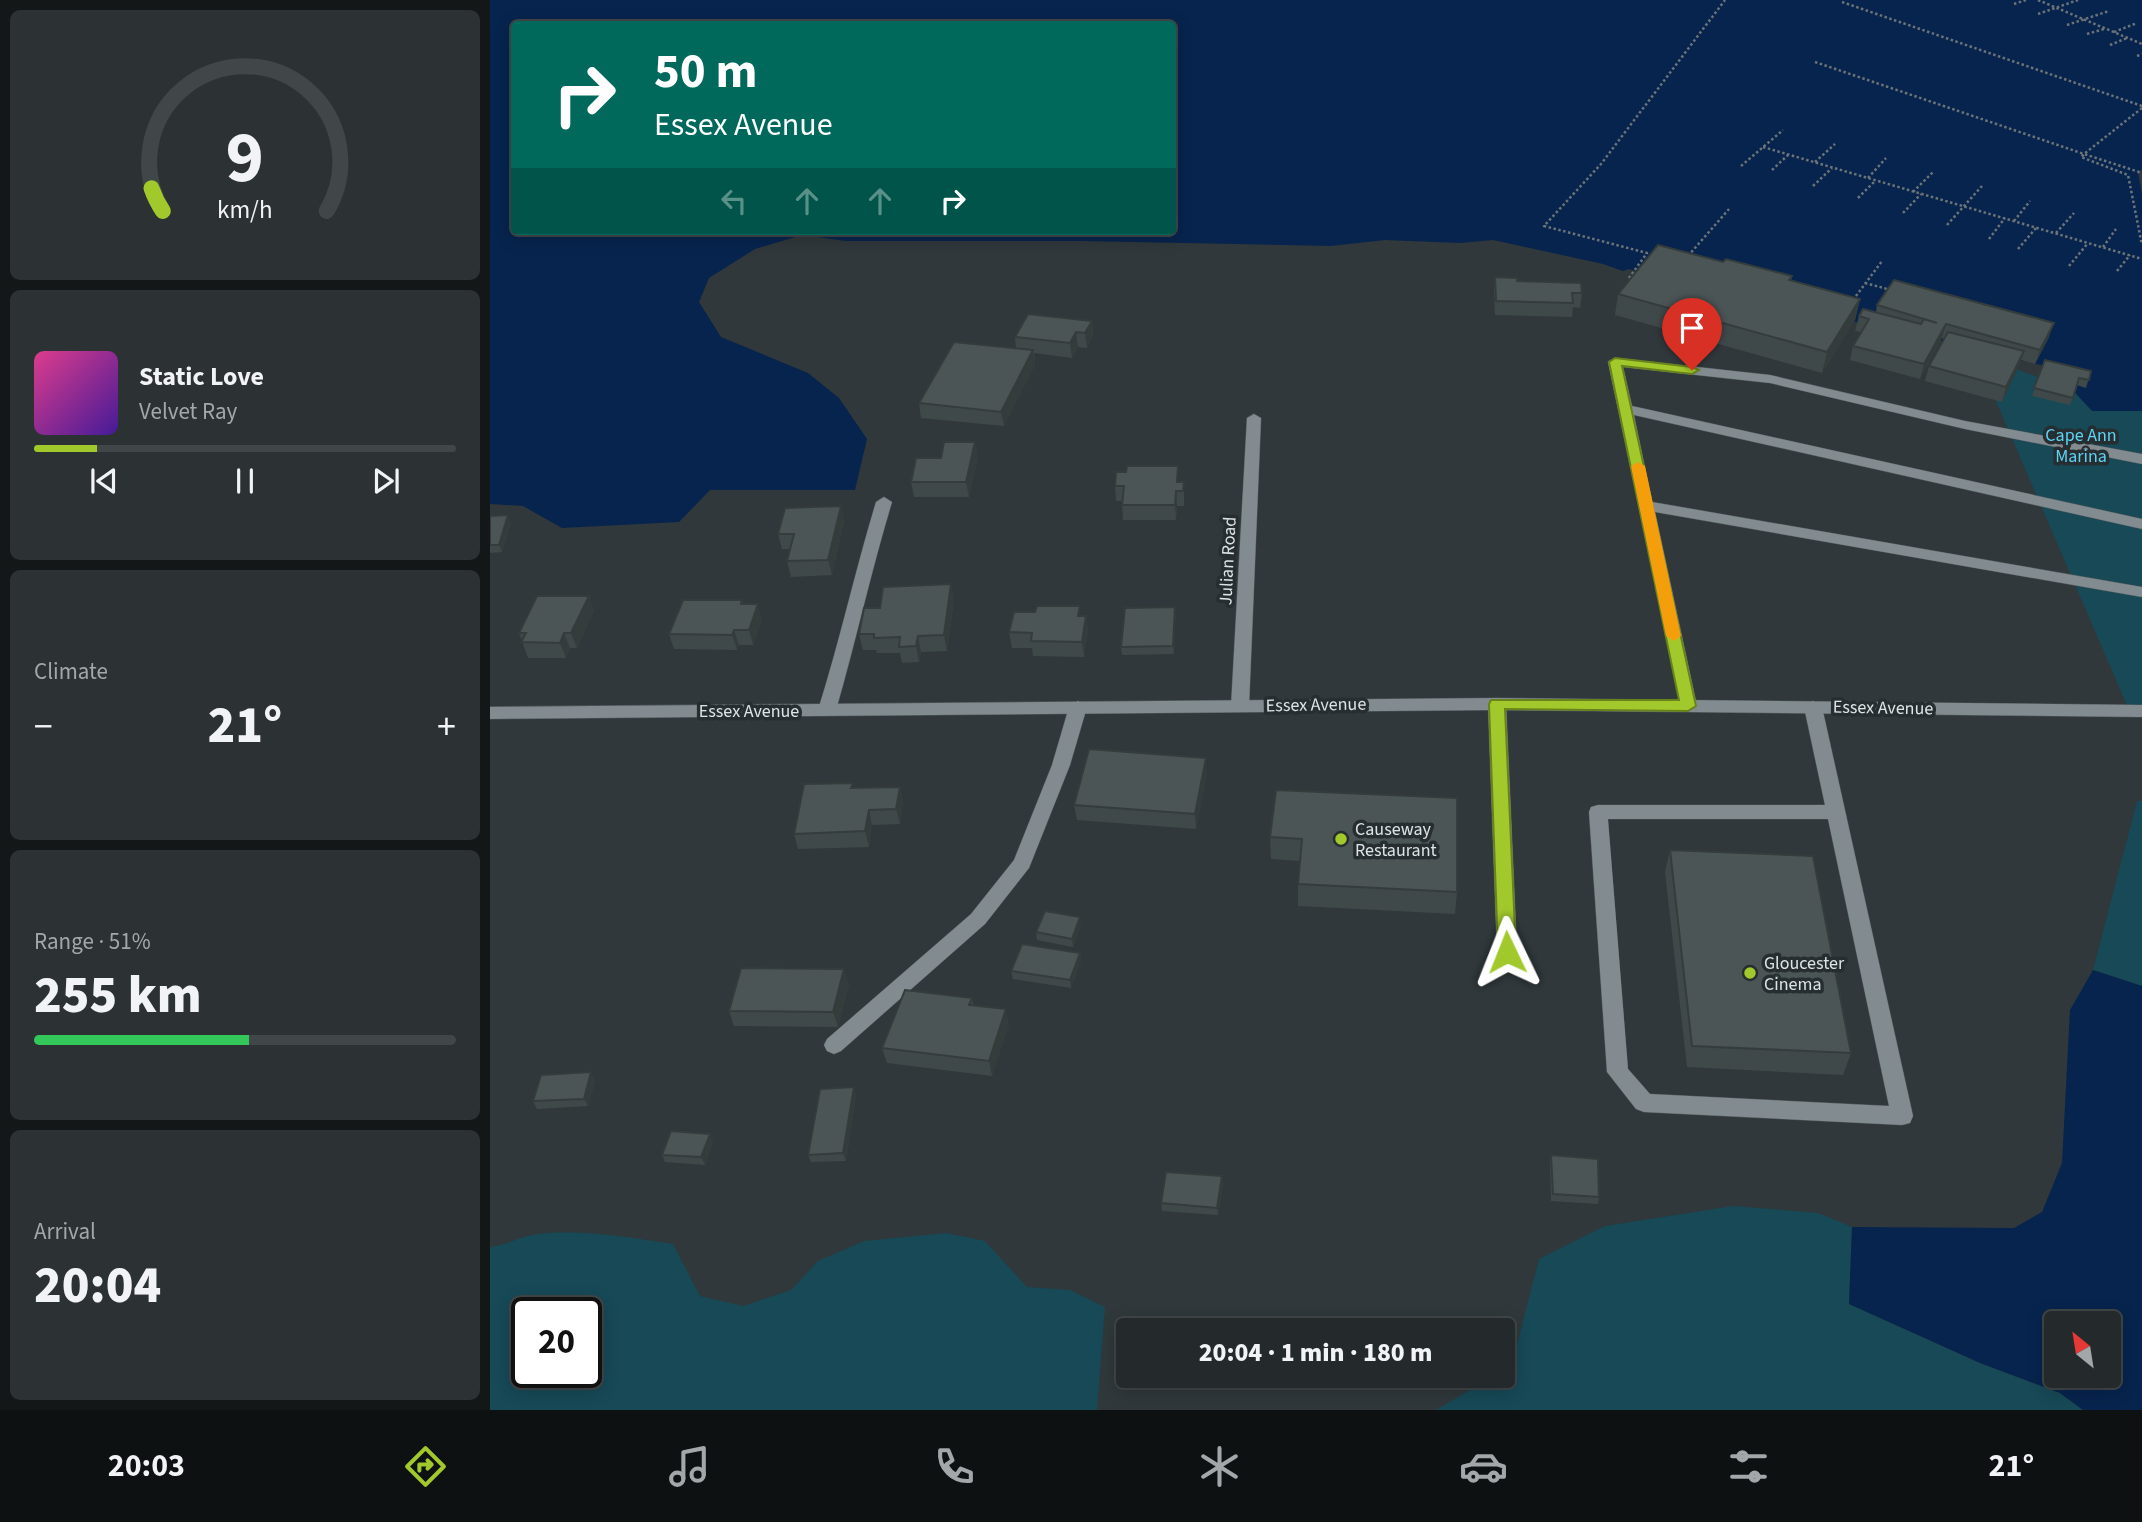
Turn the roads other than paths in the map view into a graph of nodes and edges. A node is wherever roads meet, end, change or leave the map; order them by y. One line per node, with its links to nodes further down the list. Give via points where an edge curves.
1 (1626, 409): 3 (street, via 1615,362 1770,379 1965,425); 5 (street); 6 (street)
2 (1255, 418): 9 (street, Julian Road)
3 (2142, 459)
4 (884, 502): 13 (street)
5 (1647, 506): 7 (street); 10 (street)
6 (2142, 524)
7 (2142, 592)
8 (1497, 704): 9 (street, Essex Avenue); 10 (street, Essex Avenue); 17 (street)
9 (1240, 706): 11 (street, Essex Avenue)
10 (1688, 706): 12 (street, Essex Avenue)
11 (1078, 707): 13 (street, Essex Avenue); 18 (street, via 1022,863 978,919)
12 (1813, 707): 14 (street, Essex Avenue); 16 (street)
13 (827, 710): 15 (street, Essex Avenue)
14 (2142, 711)
15 (490, 713)
16 (1836, 812): 16 (street, via 1598,813 1618,1072 1644,1102 1902,1116)
17 (1507, 952)
18 (834, 1045)

